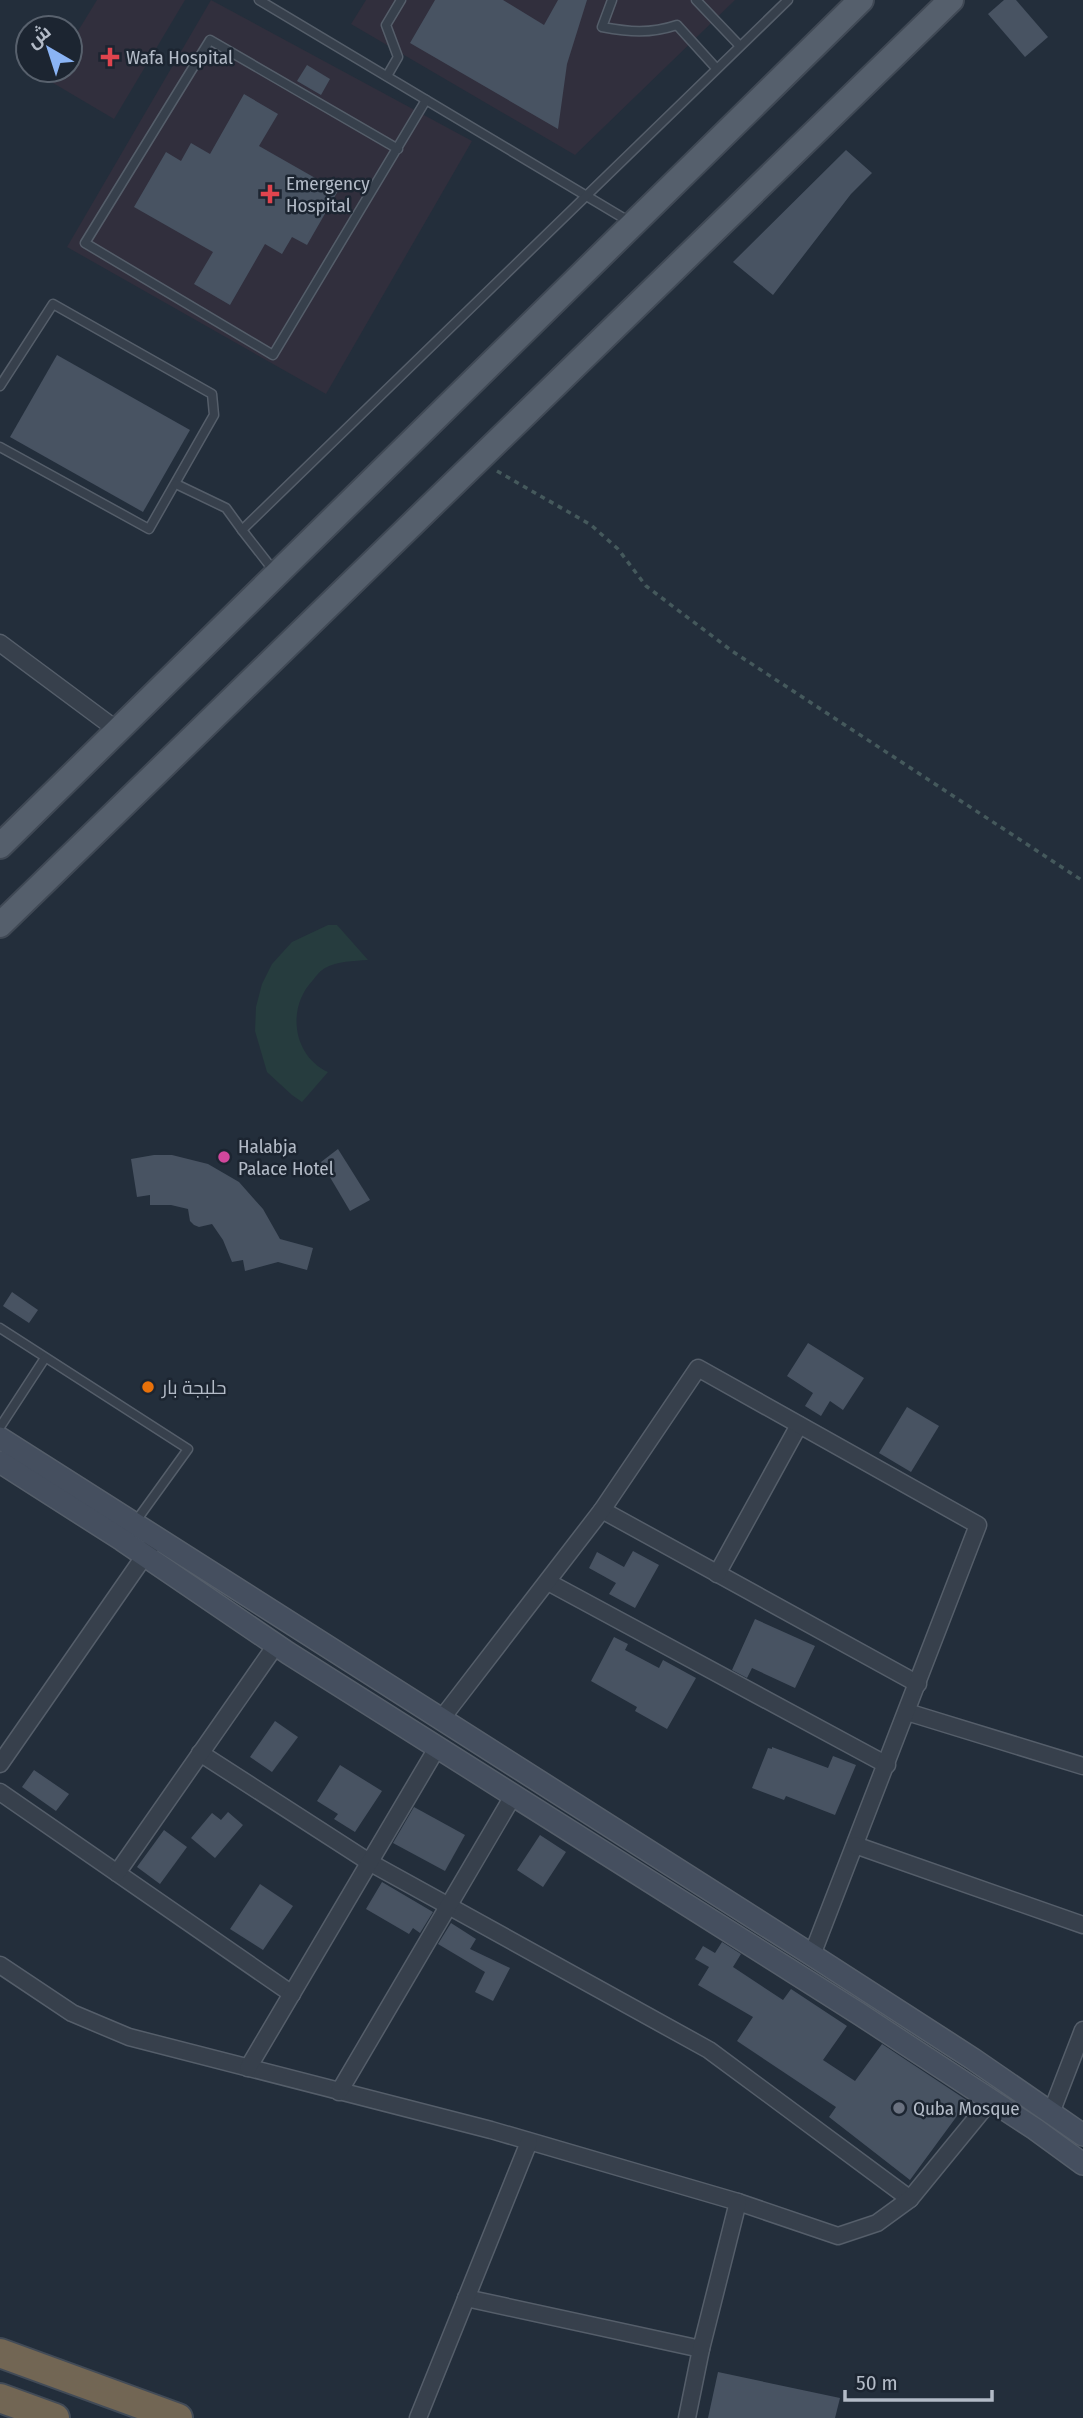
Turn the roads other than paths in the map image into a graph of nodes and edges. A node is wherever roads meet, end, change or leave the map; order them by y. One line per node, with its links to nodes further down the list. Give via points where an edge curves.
1 (260, 0): 10 (lane)
2 (401, 0): 10 (lane, via 386,25 398,57)
3 (612, 0): 9 (lane, via 601,27 635,33 677,25)
4 (696, 0): 8 (lane)
5 (788, 0): 8 (lane)
6 (861, 0): 14 (main road)
7 (951, 0): 23 (main road)
8 (739, 45): 9 (lane)
9 (716, 68): 13 (lane)
10 (387, 76): 11 (lane)
11 (426, 100): 12 (lane); 13 (lane)
12 (398, 149): 12 (lane, via 273,355 85,243 211,40)
13 (586, 195): 14 (lane); 18 (lane)
14 (632, 224): 19 (main road)
15 (0, 386): 17 (lane, via 53,304 212,394 214,415)
16 (0, 447): 17 (lane, via 149,529)
17 (176, 484): 18 (lane, via 226,508)
18 (242, 530): 19 (lane)
19 (276, 574): 21 (main road)
20 (0, 643): 21 (street)
21 (117, 730): 22 (main road)
22 (0, 846)
23 (0, 925)
24 (0, 1328): 25 (lane)
25 (46, 1358): 27 (lane); 31 (lane, via 188,1449)
26 (799, 1425): 30 (street, via 698,1368); 34 (street); 37 (street, via 978,1525)
27 (0, 1427)
28 (0, 1438): 31 (street)
29 (0, 1462): 31 (street)
30 (602, 1510): 34 (street); 35 (street)
31 (128, 1531): 32 (street); 33 (street)
32 (158, 1538): 33 (street); 39 (street)
33 (145, 1556): 36 (street); 42 (street)
34 (718, 1574): 37 (street)
35 (548, 1582): 39 (street); 43 (street)
36 (276, 1645): 40 (street); 41 (street)
37 (918, 1684): 38 (street)
38 (907, 1712): 43 (street); 44 (street)
39 (442, 1718): 47 (street)
40 (437, 1748): 46 (street); 50 (street)
41 (201, 1753): 50 (street); 51 (street)
42 (0, 1763)
43 (887, 1765): 48 (street)
44 (1083, 1766)
45 (0, 1792): 51 (street)
46 (513, 1796): 49 (street); 52 (street)
47 (618, 1833): 49 (street); 54 (street)
48 (855, 1845): 53 (street); 54 (street)
49 (605, 1855): 60 (street)
50 (369, 1863): 52 (street); 56 (street)
51 (117, 1873): 56 (street)
52 (448, 1906): 59 (street); 65 (street, via 709,2050)
53 (1083, 1925)
54 (813, 1955): 61 (street)
55 (0, 1965): 58 (street, via 89,2022)
56 (292, 1994): 58 (street)
57 (1083, 2030): 61 (street)
58 (248, 2068): 59 (street)
59 (340, 2092): 63 (street)
60 (990, 2100): 64 (street); 65 (street)
61 (1051, 2113): 62 (street)
62 (1083, 2135)
63 (529, 2141): 66 (street); 67 (street)
64 (1083, 2164)
65 (910, 2199): 66 (street, via 877,2223 838,2236)
66 (738, 2203): 68 (street)
67 (466, 2298): 68 (street); 73 (street)
68 (701, 2349): 74 (street)
69 (0, 2353): 72 (highway)
70 (0, 2398): 71 (highway)
71 (55, 2418)
72 (178, 2418)
73 (418, 2418)
74 (687, 2418)

